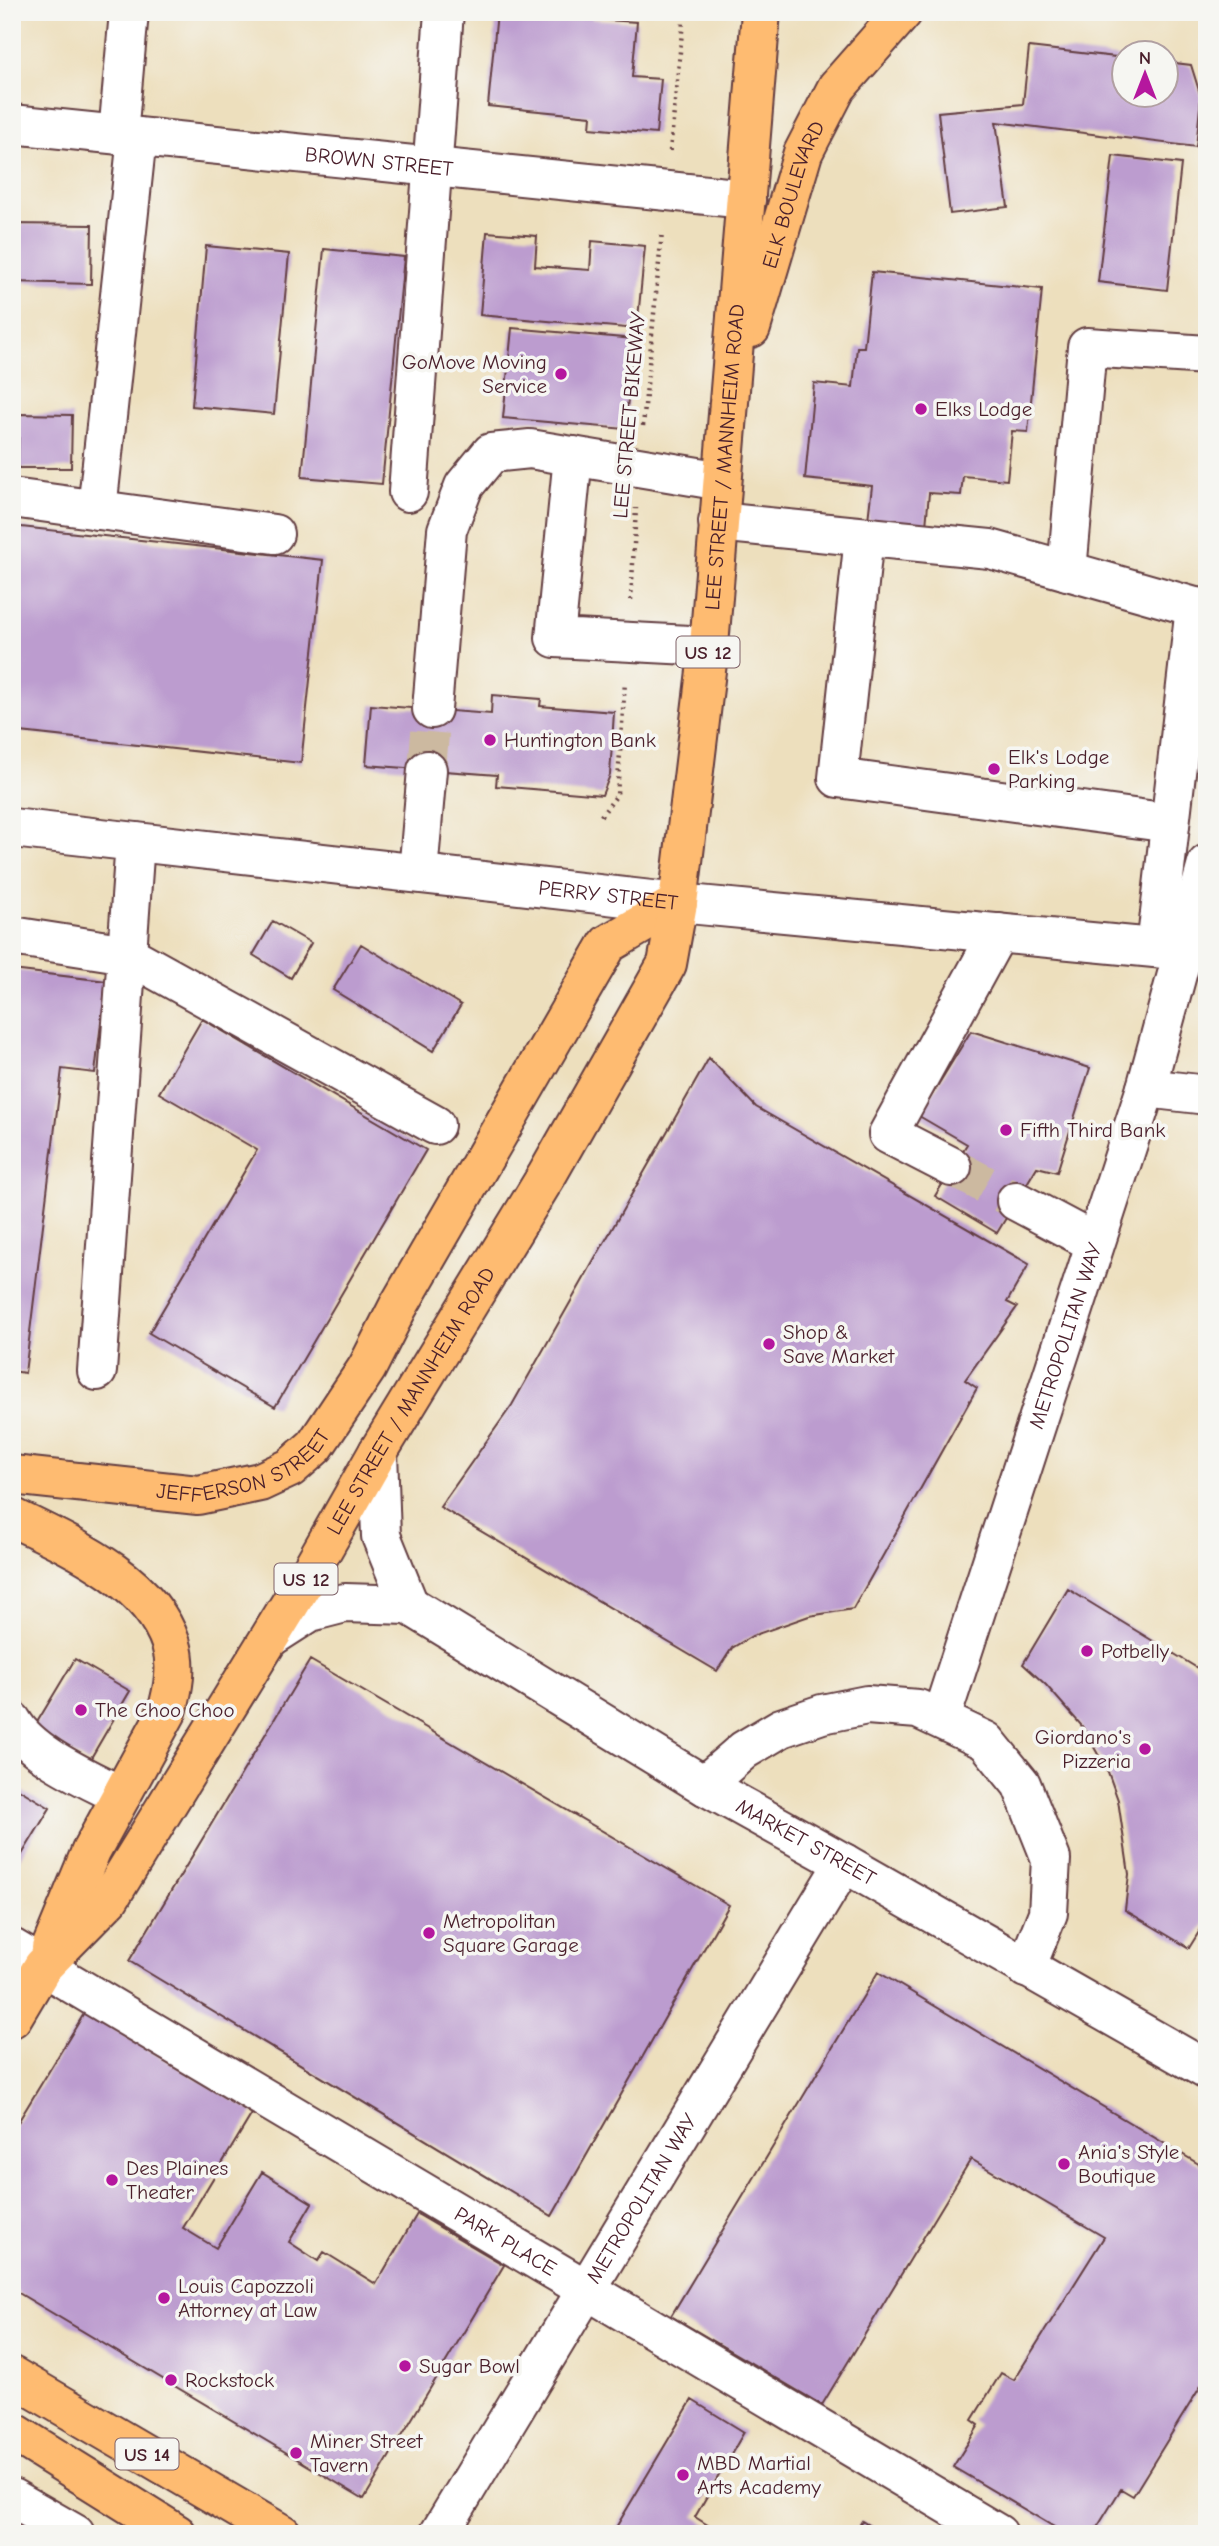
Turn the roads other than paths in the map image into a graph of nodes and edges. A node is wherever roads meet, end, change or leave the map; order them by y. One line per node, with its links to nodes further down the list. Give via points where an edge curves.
1 (130, 12): 6 (street)
2 (444, 12): 7 (street)
3 (761, 12): 8 (main road, LEE STREET / MANNHEIM ROAD / US 12)
4 (903, 12): 10 (main road, ELK BOULEVARD, via 837,87 803,153)
5 (12, 124): 6 (street, BROWN STREET)
6 (128, 136): 7 (street, BROWN STREET); 15 (street)
7 (431, 167): 8 (street, BROWN STREET); 13 (street)
8 (746, 199): 10 (main road, LEE STREET / MANNHEIM ROAD / US 12)
9 (1207, 355): 19 (street, via 1087,347)
10 (729, 400): 12 (main road, LEE STREET / MANNHEIM ROAD / US 12)
11 (573, 456): 12 (street); 21 (street, via 555,638); 22 (street, via 530,449 491,453 464,486 447,530)
12 (722, 481): 16 (main road, LEE STREET / MANNHEIM ROAD / US 12)
13 (408, 492)
14 (12, 498): 15 (street)
15 (97, 510): 17 (street)
16 (719, 522): 18 (street); 21 (main road, LEE STREET / MANNHEIM ROAD / US 12)
17 (274, 534)
18 (864, 537): 19 (street, via 990,550); 24 (street, via 838,778)
19 (1067, 571): 20 (street)
20 (1201, 607): 24 (street)
21 (709, 646): 29 (main road, LEE STREET / MANNHEIM ROAD / US 12)
22 (432, 709)
23 (427, 770): 28 (street)
24 (1170, 823): 32 (street)
25 (12, 828): 26 (street, PERRY STREET)
26 (135, 842): 28 (street, PERRY STREET); 33 (street)
27 (1207, 863): 32 (street)
28 (418, 873): 29 (street, PERRY STREET)
29 (678, 903): 30 (street, PERRY STREET); 41 (main road, LEE STREET / MANNHEIM ROAD / US 12, via 667,964 547,1175); 42 (main road, JEFFERSON STREET, via 608,944 367,1368 315,1446 290,1468 260,1482 198,1495)
30 (998, 933): 32 (street, PERRY STREET); 37 (street, via 888,1134)
31 (12, 936): 33 (street)
32 (1182, 951): 34 (street, METROPOLITAN WAY)
33 (127, 954): 36 (street); 40 (street)
34 (1146, 1088): 35 (street); 39 (street, METROPOLITAN WAY)
35 (1207, 1095)
36 (435, 1125)
37 (952, 1167)
38 (1016, 1202): 39 (street)
39 (1095, 1243): 46 (street, METROPOLITAN WAY)
40 (97, 1371)
41 (378, 1452): 44 (street, via 381,1536); 45 (main road, LEE STREET / MANNHEIM ROAD / US 12)
42 (12, 1475)
43 (12, 1517): 49 (main road, via 127,1580 163,1625 172,1646 175,1668 167,1712)
44 (410, 1605): 45 (street, MARKET STREET, via 345,1603 310,1612); 48 (street, MARKET STREET)
45 (271, 1637): 51 (main road, LEE STREET / MANNHEIM ROAD / US 12, via 110,1899)
46 (941, 1718): 48 (street, via 918,1709 867,1705 822,1714 781,1728 744,1751); 52 (street, via 986,1741 1021,1784 1051,1858 1048,1913)
47 (12, 1721): 49 (street, via 41,1751)
48 (707, 1787): 50 (street, MARKET STREET)
49 (121, 1796): 51 (main road)
50 (844, 1863): 52 (street, MARKET STREET); 55 (street, METROPOLITAN WAY)
51 (28, 1957): 53 (main road, LEE STREET / MANNHEIM ROAD / US 12); 55 (street, PARK PLACE)
52 (1026, 1968): 54 (street, MARKET STREET)
53 (12, 2018)
54 (1207, 2070)
55 (587, 2289): 62 (street, METROPOLITAN WAY); 63 (street, PARK PLACE)
56 (12, 2376): 61 (main road, US 14)
57 (12, 2431): 60 (main road, US 14)
58 (12, 2498): 59 (street)
59 (75, 2534)
60 (177, 2534)
61 (282, 2534)
62 (439, 2534)
63 (998, 2534)

